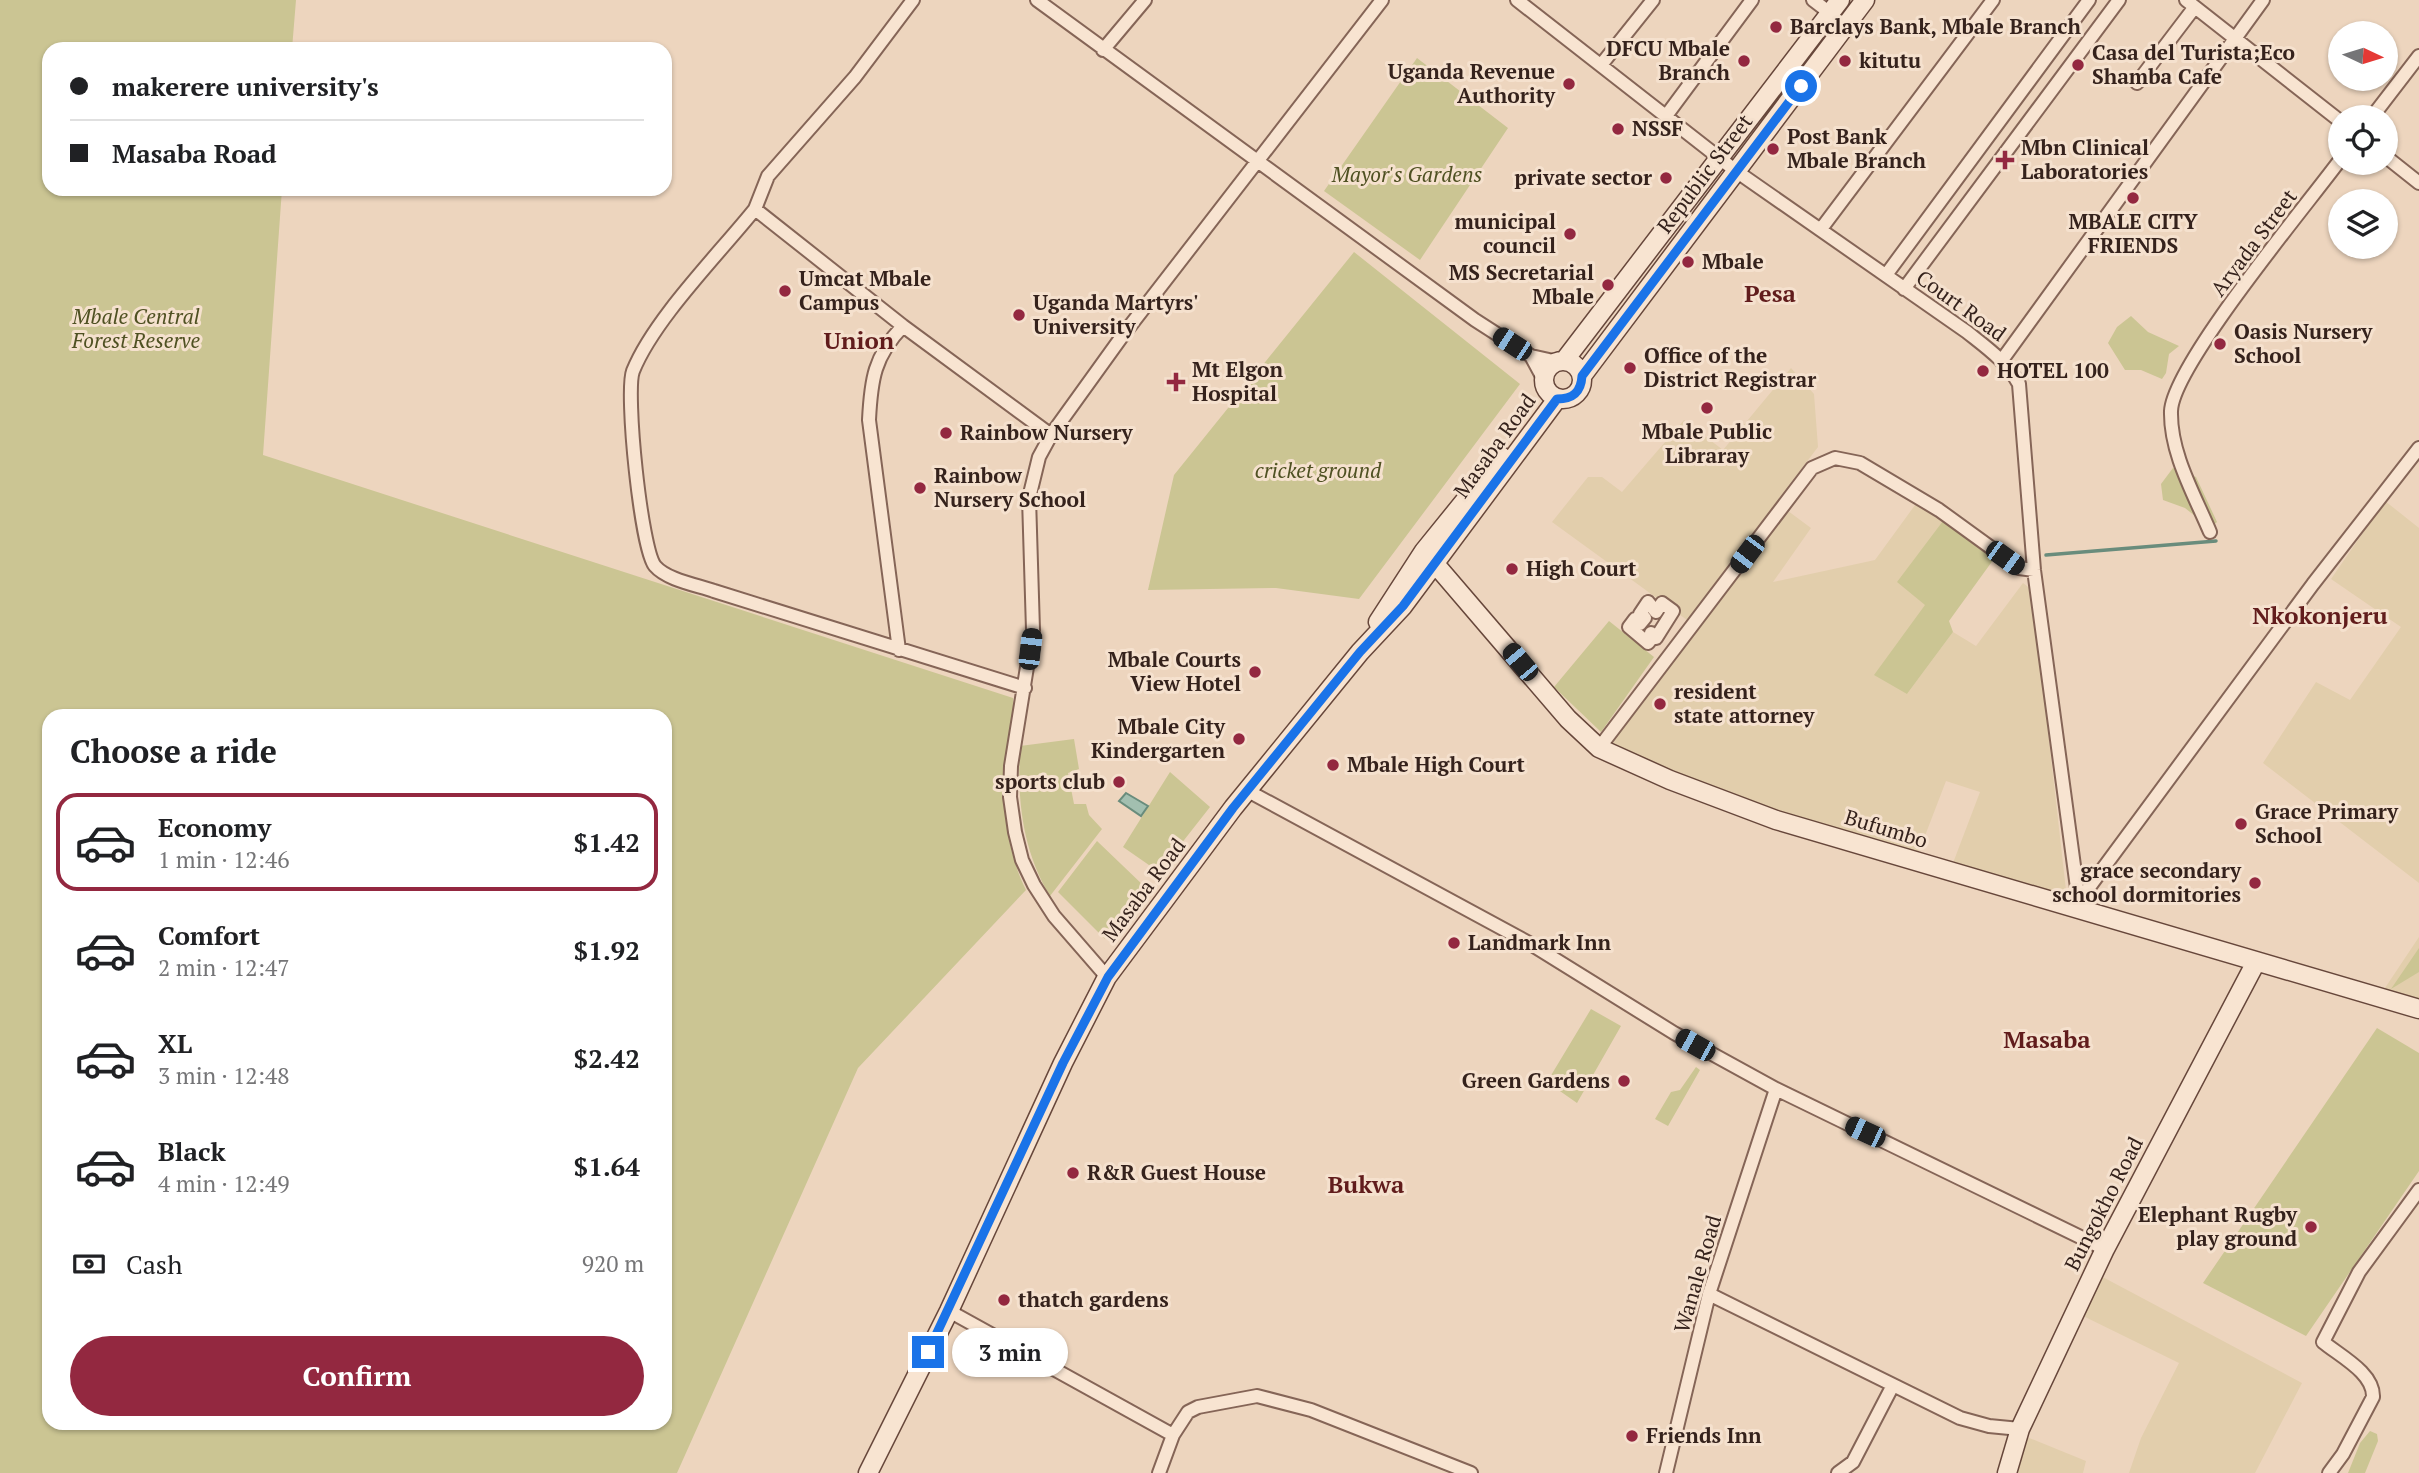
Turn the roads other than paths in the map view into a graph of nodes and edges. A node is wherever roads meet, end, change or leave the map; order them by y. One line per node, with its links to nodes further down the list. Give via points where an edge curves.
1 (913, 0): 30 (street, via 855,77 768,176)
2 (1037, 0): 17 (street)
3 (1145, 0): 17 (street)
4 (1382, 0): 25 (street)
5 (1517, 0): 19 (street, Court Road)
6 (1653, 0): 19 (street)
7 (1752, 0): 23 (street)
8 (1813, 0): 15 (street)
9 (1865, 0): 27 (street, Republic Street)
10 (1993, 0): 31 (street)
11 (2089, 0): 32 (street)
12 (2119, 0): 33 (street)
13 (2263, 0): 16 (street)
14 (2190, 4): 16 (street); 20 (street)
15 (1835, 7): 24 (street, Republic Street)
16 (2233, 39): 22 (street); 36 (street)
17 (1103, 50): 25 (street)
18 (2419, 56): 21 (street)
19 (1601, 65): 23 (street, Court Road)
20 (2137, 83)
21 (2381, 105)
22 (2328, 112)
23 (1667, 116): 24 (street, Court Road)
24 (1718, 156): 27 (street, Court Road); 37 (street, Republic Street)
25 (1260, 161): 35 (street, via 1406,271); 40 (street)
26 (2398, 166): 29 (street)
27 (1736, 171): 31 (street, Court Road); 38 (street, Republic Street)
28 (2329, 175): 42 (street, Aryada Street, via 2199,349 2175,392 2171,430)
29 (2419, 183)
30 (755, 209): 34 (street); 46 (street, via 656,330 629,381 640,503 650,555 663,572)
31 (1821, 229): 32 (street, Court Road)
32 (1886, 275): 33 (street, Court Road)
33 (1904, 289): 36 (street, Court Road)
34 (903, 327): 40 (street); 46 (street, via 884,346 870,383 869,420)
35 (1531, 356): 37 (street); 39 (street)
36 (2002, 360): 44 (street, Court Road, via 2019,384)
37 (1561, 361): 38 (street, via 1578,368); 39 (street, via 1546,372)
38 (1582, 376): 39 (street, via 1576,395 1567,399)
39 (1549, 390): 43 (street, Masaba Road)
40 (1051, 435): 47 (street, via 1039,457 1029,498 1032,630)
41 (2419, 448): 50 (street, via 2313,584)
42 (2210, 532)
43 (1430, 557): 48 (street, Bufumbo, via 1568,719); 49 (street, Masaba Road)
44 (2034, 570): 48 (street, via 2019,568 1939,510 1860,463 1835,458 1823,462 1812,468); 50 (street, Court Road)
45 (1629, 627): 45 (street, via 1635,619 1640,624 1645,618 1640,614 1648,602 1656,611 1662,603 1673,611 1656,638 1651,633 1648,643)
46 (899, 650): 47 (street)
47 (1025, 688): 52 (street, via 1010,787 1022,860 1054,916)
48 (1599, 748): 50 (street, Bufumbo, via 1776,820)
49 (1248, 791): 52 (street, Masaba Road); 54 (street, via 1529,943 1674,1033)
50 (2080, 905): 51 (street, Bufumbo)
51 (2256, 962): 53 (street, Bufumbo); 56 (street, Bungokho Road)
52 (1108, 977): 58 (street, Masaba Road, via 1057,1074)
53 (2419, 1009)
54 (1776, 1089): 56 (street); 57 (street, Wanale Road)
55 (2419, 1189): 68 (street, via 2359,1272 2323,1342 2373,1387 2373,1397)
56 (2105, 1249): 60 (street, Bungokho Road)
57 (1709, 1294): 59 (street); 65 (street, Wanale Road)
58 (949, 1311): 61 (street); 62 (street, Masaba Road)
59 (1892, 1387): 60 (street, via 1960,1418); 66 (street, via 1853,1462)
60 (2020, 1429): 67 (street, Bungokho Road)
61 (1173, 1435): 63 (street); 64 (street, via 1188,1412 1198,1407 1257,1396 1311,1410)
62 (868, 1473)
63 (1159, 1473)
64 (1471, 1473)
65 (1666, 1473)
66 (1838, 1473)
67 (2007, 1473)
68 (2329, 1473)

